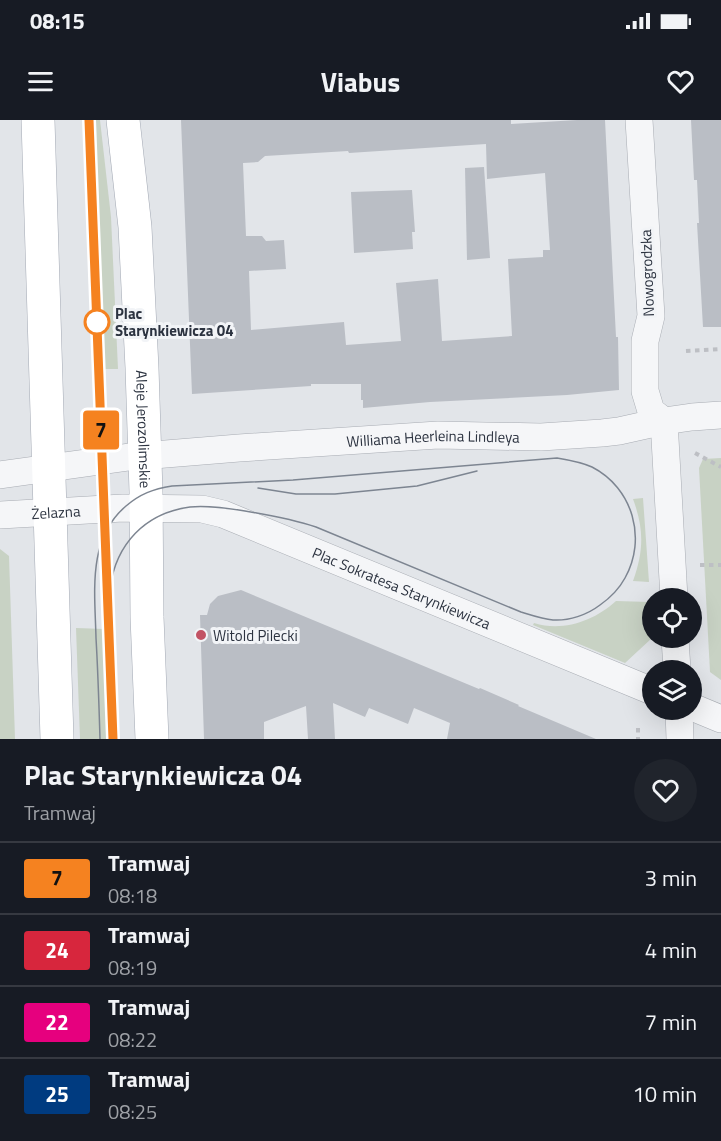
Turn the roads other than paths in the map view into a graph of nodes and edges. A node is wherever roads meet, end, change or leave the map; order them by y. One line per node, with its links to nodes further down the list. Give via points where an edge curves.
1 (38, 120): 7 (main road)
2 (123, 120): 6 (main road, Aleje Jerozolimskie, via 135,227)
3 (639, 120): 5 (street, Nowogrodzka, via 651,316 645,341 645,391 651,411)
4 (721, 415): 5 (street, Williama Heerleina Lindleya)
5 (664, 421): 6 (street, Williama Heerleina Lindleya, via 619,431 541,437 419,436); 12 (street)
6 (139, 461): 7 (street); 9 (main road, Aleje Jerozolimskie)
7 (49, 469): 8 (street); 10 (main road)
8 (0, 475)
9 (146, 508): 10 (street, Żelazna); 13 (street, Plac Sokratesa Starynkiewicza, via 202,509 223,514); 18 (main road, Aleje Jerozolimskie)
10 (50, 513): 11 (street, Żelazna); 17 (main road)
11 (0, 515)
12 (673, 588)
13 (642, 687)
14 (702, 711): 15 (street)
15 (721, 719)
16 (679, 720): 19 (street)
17 (57, 739)
18 (152, 739)
19 (680, 739)

